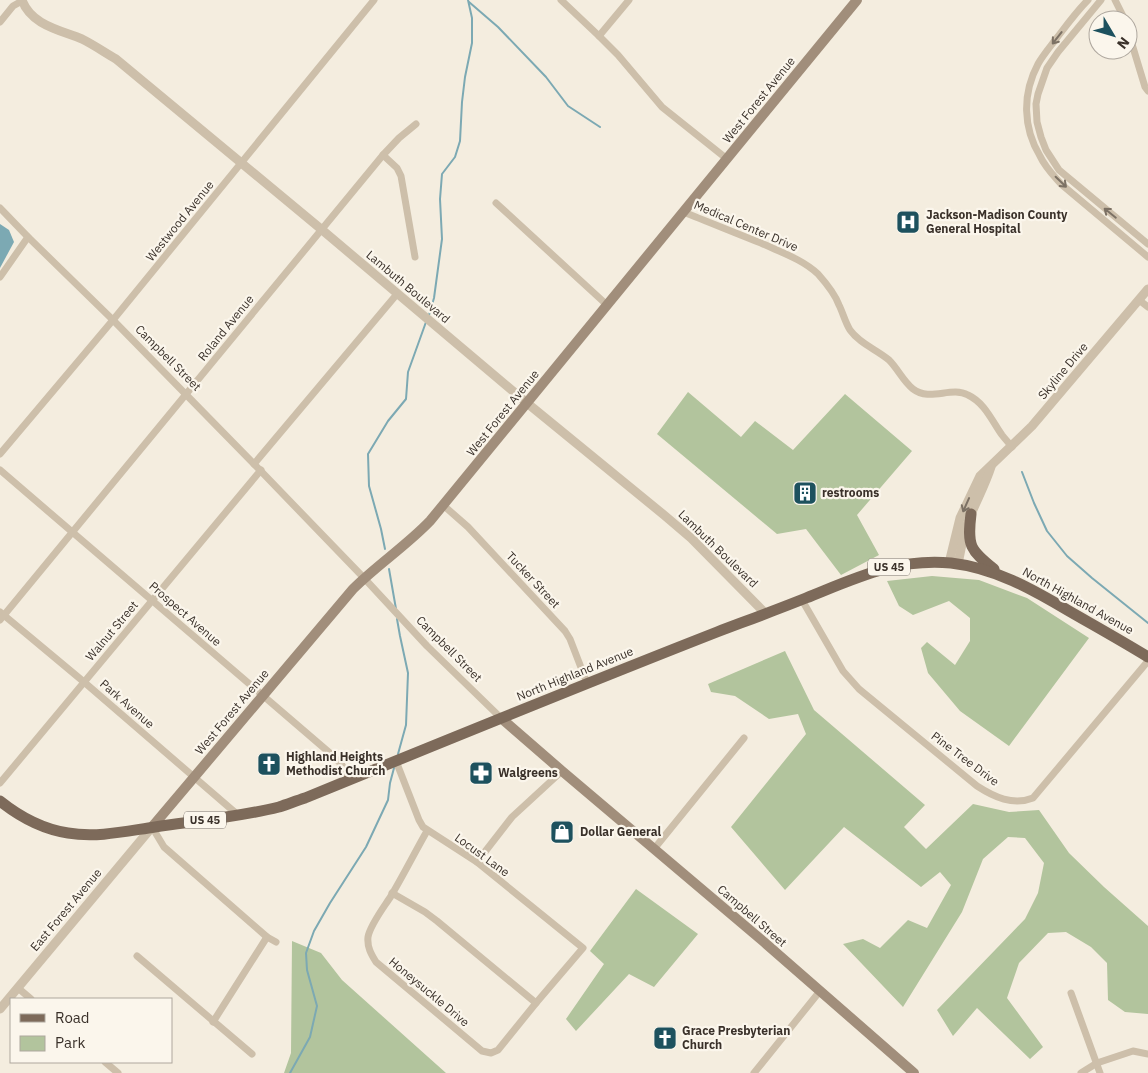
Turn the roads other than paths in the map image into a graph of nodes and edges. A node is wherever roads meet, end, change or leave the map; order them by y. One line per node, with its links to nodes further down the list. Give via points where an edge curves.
1 (22, 0): 8 (street); 15 (street, Lambuth Boulevard, via 38,20 116,59)
2 (374, 0): 15 (street, Westwood Avenue)
3 (561, 0): 9 (street)
4 (629, 0): 9 (street)
5 (858, 0): 14 (main road, West Forest Avenue)
6 (1088, 0): 22 (street, one-way to 22, via 1038,64 1028,89 1028,129 1040,157 1061,184)
7 (1101, 0): 21 (street, one-way to 7, via 1060,170 1046,150 1037,122 1036,104 1047,68)
8 (0, 22)
9 (599, 36): 14 (street, via 662,107)
10 (1137, 60): 11 (street)
11 (1148, 92)
12 (416, 124): 13 (street, Roland Avenue)
13 (383, 155): 19 (street, Roland Avenue); 23 (street, via 397,168 400,176)
14 (727, 159): 18 (main road, West Forest Avenue)
15 (242, 163): 19 (street, Lambuth Boulevard); 30 (street, Westwood Avenue)
16 (496, 203): 28 (street)
17 (0, 208): 20 (street, Campbell Street)
18 (683, 212): 28 (main road, West Forest Avenue); 33 (street, Medical Center Drive, via 805,264 830,288 855,336 890,361 908,385 922,394 967,394 984,408)
19 (321, 229): 26 (street, Lambuth Boulevard); 31 (street, Roland Avenue)
20 (28, 237): 24 (street); 30 (street, Campbell Street)
21 (1148, 244)
22 (1148, 256)
23 (415, 257)
24 (0, 277)
25 (1148, 289): 27 (street, Skyline Drive)
26 (397, 294): 32 (street, Lambuth Boulevard); 35 (street)
27 (1139, 300): 29 (street); 33 (street, Skyline Drive)
28 (607, 306): 32 (main road, West Forest Avenue)
29 (1148, 307)
30 (113, 320): 31 (street, Campbell Street); 34 (street, Westwood Avenue)
31 (186, 394): 35 (street, Campbell Street); 41 (street, Roland Avenue)
32 (527, 403): 39 (main road, West Forest Avenue); 47 (street, Lambuth Boulevard, via 678,527)
33 (1012, 446): 36 (street, Skyline Drive)
34 (0, 454)
35 (254, 464): 38 (street, Campbell Street)
36 (992, 464): 40 (street, Skyline Drive); 42 (street, Skyline Drive, one-way to 42, via 980,476 960,518)
37 (0, 470): 41 (street, Prospect Avenue)
38 (261, 470): 44 (street, Campbell Street); 45 (street, Walnut Street)
39 (443, 505): 44 (main road, West Forest Avenue, via 417,534); 52 (street, Tucker Street, via 468,527 565,631)
40 (970, 514): 42 (street, Skyline Drive); 43 (main road, via 968,532 974,552)
41 (72, 532): 45 (street, Prospect Avenue); 48 (street, Roland Avenue)
42 (954, 564): 43 (main road, North Highland Avenue / US 45); 46 (main road, North Highland Avenue / US 45, via 915,563 885,568)
43 (1001, 575): 49 (main road, North Highland Avenue / US 45, via 1040,593)
44 (364, 578): 53 (main road, West Forest Avenue); 54 (street, Campbell Street, via 427,646)
45 (152, 600): 51 (street, Walnut Street); 53 (street, Prospect Avenue)
46 (802, 600): 47 (main road, North Highland Avenue / US 45); 50 (street, Pine Tree Drive, via 843,671 854,684 977,786 1001,798 1025,801 1033,798)
47 (765, 613): 52 (main road, North Highland Avenue / US 45)
48 (1, 616): 51 (street, Park Avenue)
49 (1148, 657)
50 (1148, 662)
51 (84, 682): 58 (street, Park Avenue); 60 (street, Walnut Street)
52 (587, 683): 54 (main road, North Highland Avenue / US 45)
53 (262, 696): 58 (main road, West Forest Avenue); 59 (street, Prospect Avenue, via 331,754 342,765)
54 (501, 718): 56 (main road, North Highland Avenue / US 45); 57 (main road, Campbell Street)
55 (744, 738): 65 (street)
56 (398, 760): 59 (main road, North Highland Avenue / US 45); 64 (street, Locust Lane, via 419,820)
57 (562, 771): 65 (main road, Campbell Street); 66 (street, via 512,818)
58 (194, 777): 62 (street, Park Avenue); 63 (main road, West Forest Avenue)
59 (349, 780): 62 (main road, North Highland Avenue / US 45, via 280,806)
60 (0, 783)
61 (0, 801): 63 (main road, North Highland Avenue / US 45, via 36,824 70,833 113,833)
62 (238, 815): 63 (main road, North Highland Avenue / US 45)
63 (152, 827): 68 (street, via 164,847); 71 (street, East Forest Avenue)
64 (427, 831): 66 (street, Locust Lane); 67 (street, Honeysuckle Drive)
65 (654, 849): 72 (main road, Campbell Street)
66 (476, 862): 75 (street, Locust Lane, via 583,948)
67 (392, 893): 75 (street, via 437,921); 75 (street, Honeysuckle Drive, via 368,937 371,954 376,962 482,1051 491,1053 498,1050)
68 (266, 937): 69 (street); 77 (street)
69 (276, 942)
70 (137, 956): 77 (street)
71 (18, 988): 74 (street); 76 (street, East Forest Avenue)
72 (820, 990): 83 (street); 84 (main road, Campbell Street)
73 (1071, 993): 81 (street)
74 (30, 998)
75 (536, 1003)
76 (0, 1009)
77 (213, 1022): 78 (street)
78 (252, 1054)
79 (1148, 1054): 81 (street, via 1133,1051)
80 (105, 1063): 82 (street)
81 (1097, 1063): 85 (street); 86 (street)
82 (118, 1073)
83 (754, 1073)
84 (914, 1073)
85 (1081, 1073)
86 (1100, 1073)

